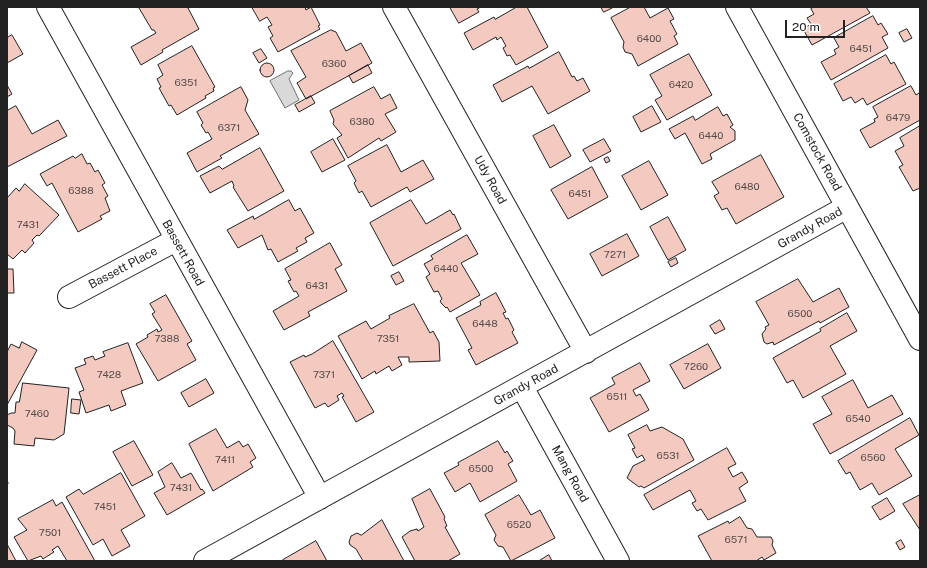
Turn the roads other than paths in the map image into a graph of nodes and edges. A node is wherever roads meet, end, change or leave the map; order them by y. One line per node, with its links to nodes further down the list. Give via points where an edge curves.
1 (48, 7): 5 (street, Bassett Road)
2 (394, 7): 8 (street, Udy Road)
3 (737, 7): 4 (street, Comstock Road)
4 (847, 207): 7 (street, Comstock Road); 8 (street, Grandy Road)
5 (176, 240): 6 (street, Bassett Place); 10 (street, Bassett Road)
6 (69, 297)
7 (920, 340)
8 (586, 352): 9 (street, Grandy Road)
9 (522, 387): 10 (street, Grandy Road); 12 (street, Mang Road)
10 (320, 498): 11 (street, Grandy Road)
11 (205, 561)
12 (618, 561)

